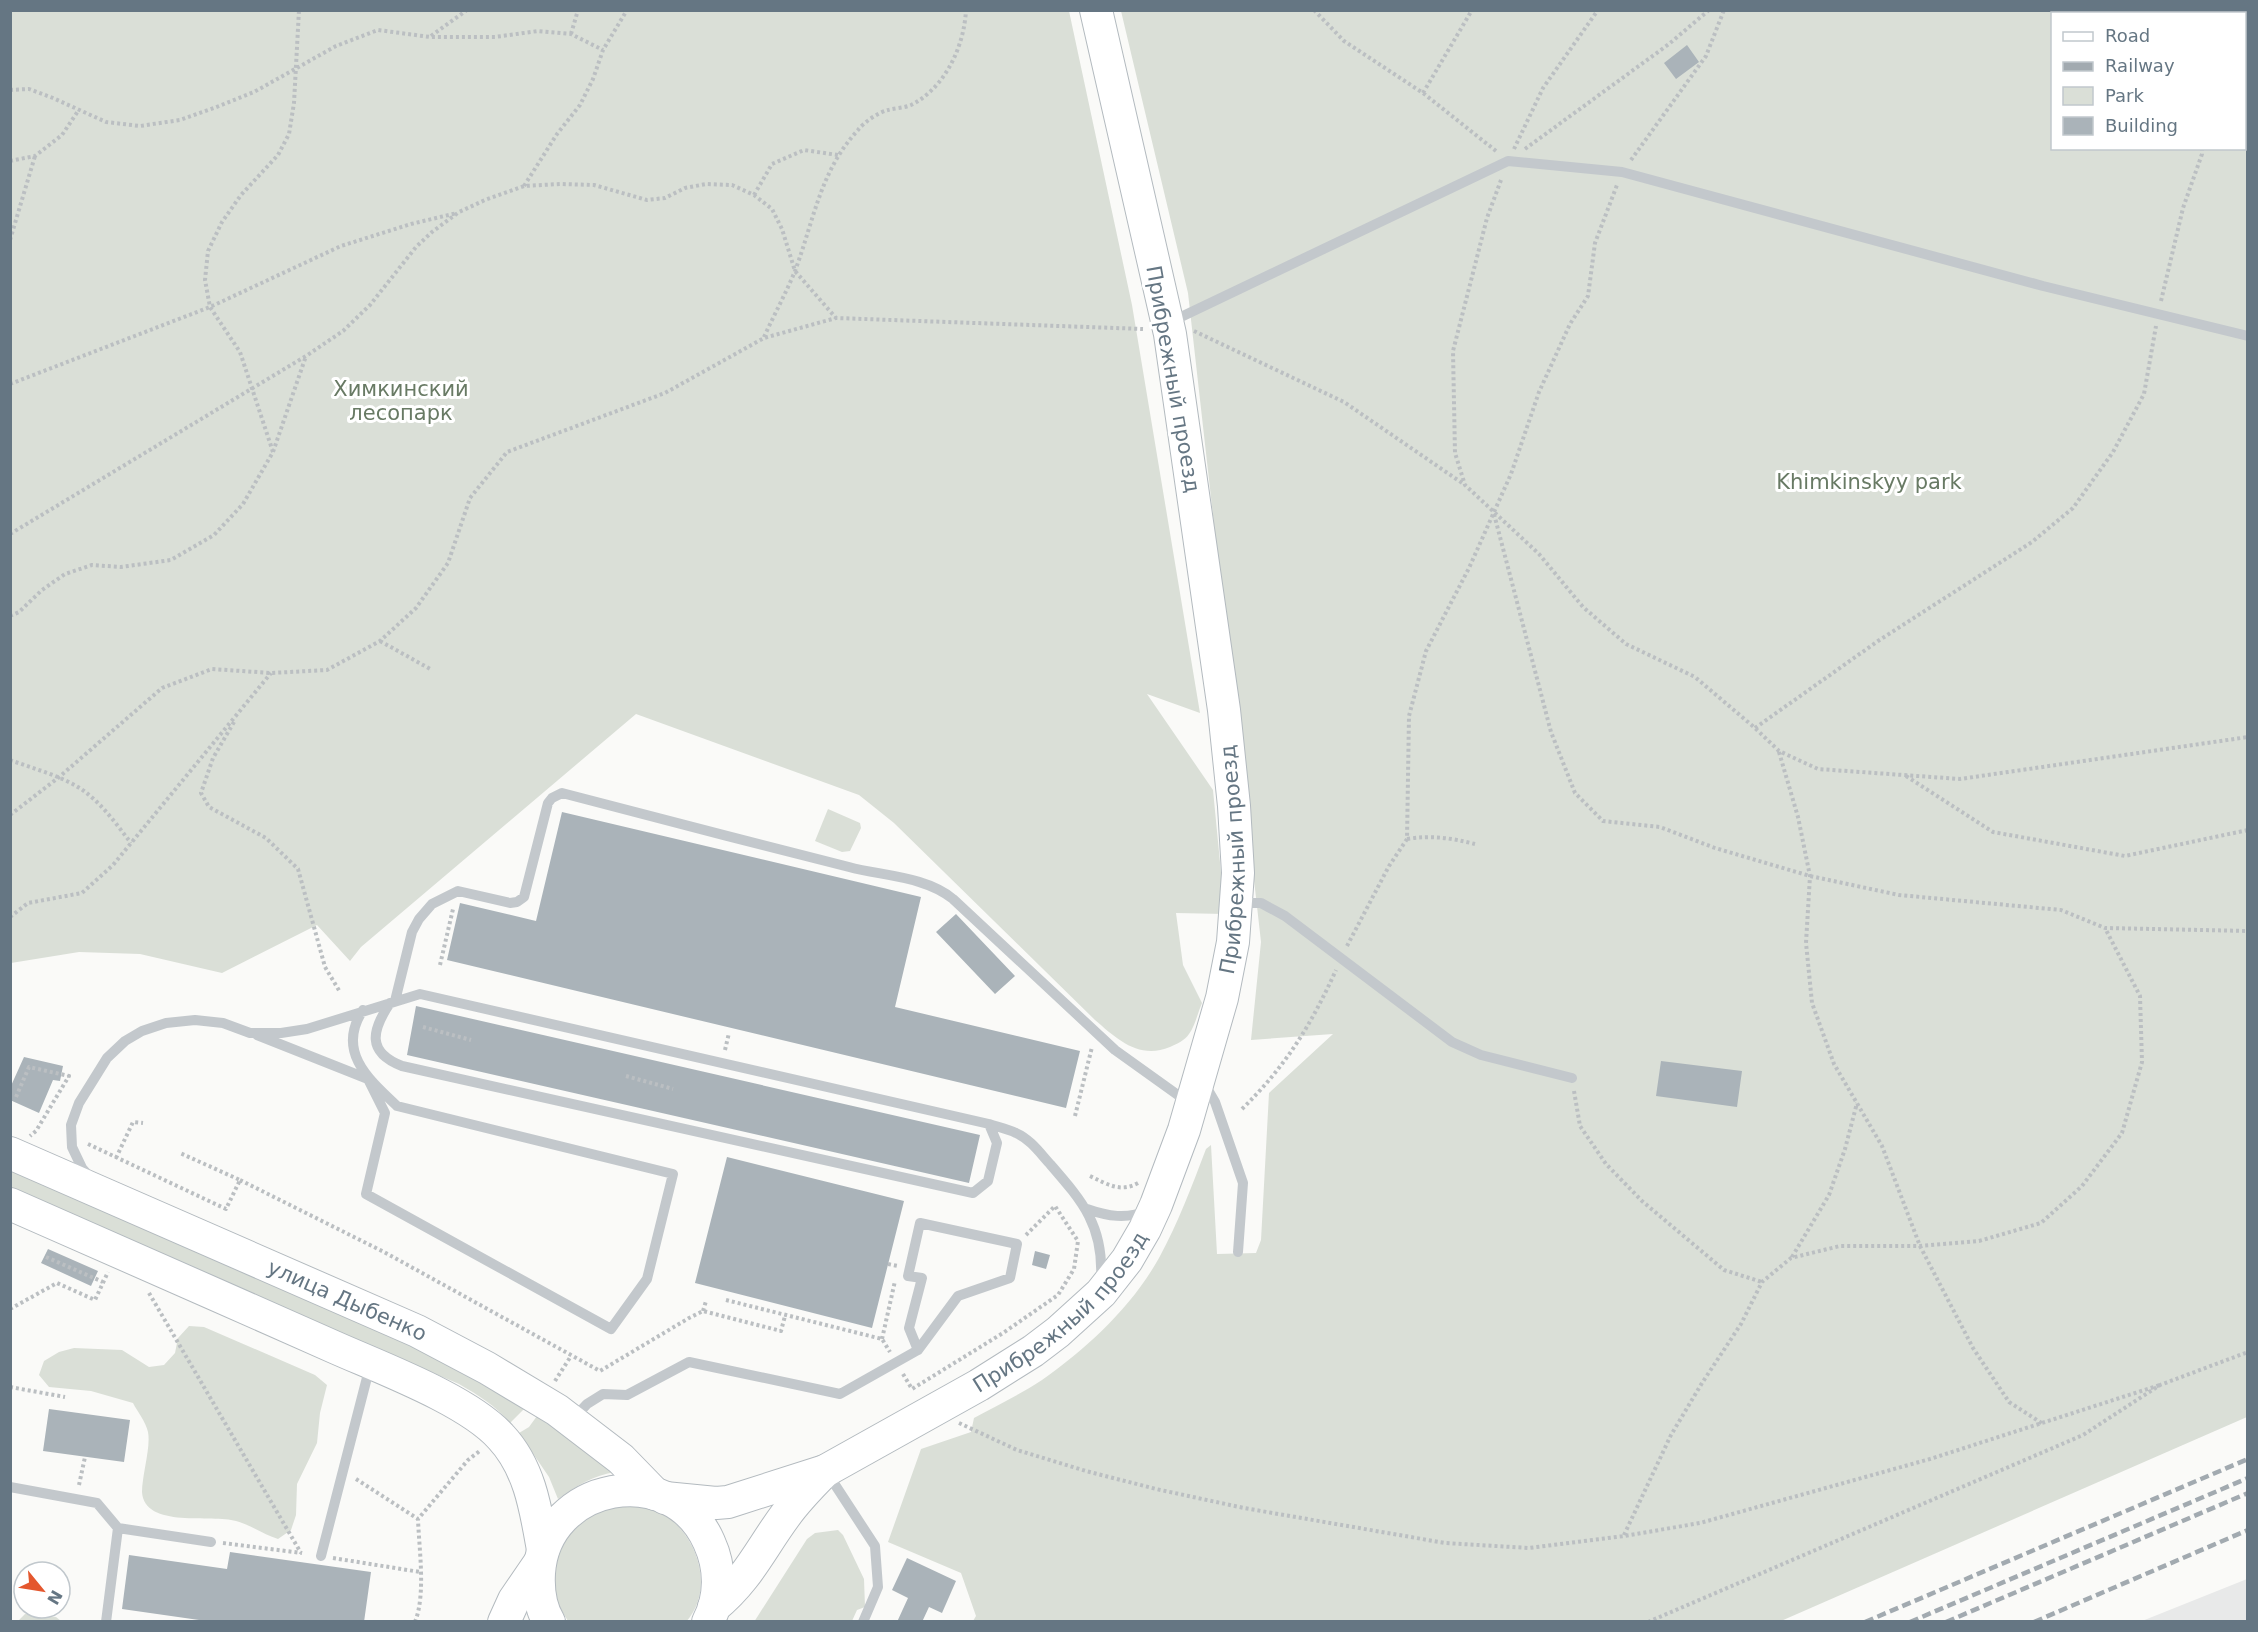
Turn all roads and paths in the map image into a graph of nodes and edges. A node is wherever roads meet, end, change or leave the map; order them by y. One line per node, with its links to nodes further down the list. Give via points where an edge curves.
1 (299, 10): 15 (path)
2 (467, 10): 13 (path)
3 (578, 10): 12 (path)
4 (627, 10): 14 (path)
5 (966, 10): 20 (path, via 958,48 946,74 909,106 885,110 860,128)
6 (1096, 10): 62 (street, Прибрежный проезд, via 1170,334 1224,710 1234,806)
7 (1314, 10): 17 (path, via 1344,41)
8 (1472, 10): 17 (path)
9 (1598, 10): 23 (path, via 1543,88)
10 (1709, 10): 23 (path, via 1669,44)
11 (1724, 10): 24 (path, via 1706,56)
12 (571, 34): 13 (path, via 538,31 495,37); 14 (path)
13 (430, 37): 15 (path, via 378,30 336,46)
14 (603, 50): 25 (path, via 580,105)
15 (295, 69): 18 (path, via 254,92 180,120 140,126 106,122); 30 (path, via 289,134 278,155 241,195 207,250 205,280)
16 (10, 90): 18 (path, via 29,89)
17 (1423, 93): 23 (path)
18 (78, 111): 21 (path, via 62,135)
19 (2202, 150): 31 (path, via 2182,208)
20 (838, 155): 26 (path, via 804,150 772,164); 29 (path, via 820,192)
21 (35, 156): 22 (path); 28 (path)
22 (10, 160)
23 (1508, 160): 24 (lane); 32 (lane); 42 (path, via 1487,218 1453,351 1455,453)
24 (1622, 172): 31 (lane); 43 (path, via 1595,243 1588,296 1570,324 1539,392)
25 (524, 186): 26 (path, via 594,185 647,200 706,184 732,185); 27 (path)
26 (754, 195): 29 (path, via 772,209)
27 (459, 212): 30 (path, via 341,246); 38 (path, via 416,248 343,331)
28 (10, 240)
29 (795, 272): 33 (path); 37 (path)
30 (210, 307): 39 (path); 40 (path, via 240,352)
31 (2158, 314): 36 (lane); 50 (path, via 2144,394 2113,453 2073,508 2032,542 1878,641)
32 (1183, 316)
33 (836, 318): 35 (path); 37 (path)
34 (1185, 328): 42 (path, via 1344,402)
35 (1149, 329)
36 (2247, 336)
37 (764, 338): 46 (path, via 665,393 507,452 470,498 448,563 416,608)
38 (306, 356): 40 (path); 41 (path)
39 (10, 384)
40 (253, 388): 41 (path); 44 (path)
41 (273, 452): 45 (path, via 243,504 214,535 171,560 121,567 92,565 64,574)
42 (1465, 485): 43 (path)
43 (1493, 513): 50 (path, via 1539,554 1583,607 1626,644 1695,677); 58 (path, via 1426,651 1408,716); 61 (path, via 1551,732 1575,793 1603,821 1660,827)
44 (10, 534)
45 (10, 616)
46 (380, 641): 47 (path); 48 (path, via 327,670)
47 (432, 670)
48 (271, 673): 49 (path); 55 (path, via 212,669 162,688)
49 (239, 712): 59 (path); 69 (path, via 213,758 201,793 209,807 266,838 298,869 325,967)
50 (1755, 728): 52 (path)
51 (2247, 737): 54 (path, via 1960,779)
52 (1779, 751): 54 (path, via 1818,770); 61 (path)
53 (10, 760): 55 (path)
54 (1904, 775): 57 (path, via 1993,832 2125,856)
55 (58, 778): 56 (path); 59 (path, via 84,791)
56 (10, 815)
57 (2247, 830)
58 (1407, 838): 60 (path, via 1447,837); 67 (path)
59 (131, 843): 63 (path, via 81,893 28,903)
60 (1475, 844)
61 (1810, 876): 64 (path, via 1899,896 2061,910); 82 (path, via 1806,943 1812,1003 1834,1064)
62 (1237, 903): 67 (lane, via 1261,903); 80 (street, Прибрежный проезд, via 1222,998)
63 (10, 917)
64 (2105, 928): 66 (path); 99 (path, via 2140,996 2142,1062 2122,1133 2082,1186 2041,1223 1979,1241)
65 (448, 930): 68 (path)
66 (2247, 931)
67 (1341, 958): 77 (lane, via 1452,1042 1480,1055); 84 (path, via 1300,1041 1267,1085)
68 (440, 964)
69 (340, 992)
70 (393, 1002): 71 (lane); 73 (lane, via 412,932 432,904 458,891 510,903 524,897 548,803 562,793 934,887 953,899); 88 (lane, via 420,994); 88 (lane, via 379,1019 374,1033 383,1056 402,1066 973,1194 988,1181 997,1143)
71 (363, 1010): 74 (lane, via 307,1029); 78 (lane, via 356,1020 353,1046)
72 (423, 1027): 75 (path)
73 (1095, 1032): 80 (lane, via 1122,1056); 86 (path)
74 (250, 1033): 78 (lane); 89 (lane, via 222,1023 195,1020 166,1023 126,1041 107,1058 79,1103 71,1125)
75 (471, 1040)
76 (626, 1076): 79 (path)
77 (1572, 1078): 106 (path, via 1580,1126 1606,1164 1642,1202 1724,1270)
78 (368, 1079): 78 (lane, via 385,1113 366,1194 611,1329 647,1279 673,1174 397,1106)
79 (673, 1089)
80 (1196, 1091): 96 (street, Прибрежный проезд); 100 (lane, via 1215,1102 1244,1183)
81 (16, 1097): 85 (path, via 29,1067 69,1076)
82 (1857, 1103): 99 (path, via 1882,1146); 102 (path, via 1829,1195)
83 (41, 1109): 85 (path)
84 (1242, 1109)
85 (48, 1112): 90 (path)
86 (1075, 1116)
87 (143, 1123): 92 (path, via 133,1122)
88 (989, 1124): 97 (lane, via 1017,1133 1030,1143)
89 (72, 1147): 92 (path, via 87,1144); 94 (lane, via 82,1168)
90 (21, 1148): 94 (street, улица Дыбенко)
91 (180, 1153): 93 (path)
92 (116, 1158): 93 (path, via 226,1209)
93 (240, 1180): 116 (path, via 384,1252)
94 (105, 1194): 123 (street, улица Дыбенко, via 417,1331 524,1389)
95 (10, 1204): 117 (street)
96 (1156, 1205): 97 (lane, via 1116,1217); 108 (street, Прибрежный проезд, via 1127,1260)
97 (1087, 1209): 108 (lane, via 1098,1237)
98 (1017, 1244): 114 (lane, via 1010,1278 958,1296); 114 (lane, via 920,1223 908,1276 922,1278 909,1328); 121 (path, via 1055,1206 1078,1241 1074,1269 1058,1295)
99 (1920, 1246): 102 (path, via 1840,1246); 125 (path, via 1973,1348 2008,1402)
100 (1238, 1252)
101 (46, 1257): 105 (path)
102 (1791, 1258): 106 (path)
103 (888, 1264): 113 (path, via 899,1266 882,1339)
104 (108, 1271): 105 (path)
105 (103, 1282): 111 (path, via 95,1300 57,1283)
106 (1762, 1282): 135 (path, via 1741,1324 1671,1435)
107 (146, 1287): 137 (path)
108 (1101, 1293): 129 (street, Прибрежный проезд, via 1058,1332 1009,1367)
109 (726, 1300): 113 (path)
110 (706, 1302): 112 (path)
111 (10, 1309)
112 (703, 1311): 113 (path, via 781,1331); 116 (path, via 600,1371)
113 (785, 1316)
114 (918, 1350): 123 (lane, via 840,1394 689,1362 627,1395 603,1394)
115 (2247, 1352): 118 (path)
116 (571, 1356): 119 (path)
117 (370, 1363): 128 (lane); 139 (street, via 452,1402 501,1436 530,1485)
118 (2160, 1385): 125 (path); 147 (path, via 2083,1435)
119 (552, 1386)
120 (10, 1388): 122 (path)
121 (912, 1389)
122 (65, 1397)
123 (571, 1420): 131 (street, улица Дыбенко)
124 (953, 1420): 135 (path, via 1017,1450 1086,1472 1244,1508 1445,1543 1529,1548)
125 (2043, 1424): 135 (path, via 1812,1493 1700,1522)
126 (483, 1449): 133 (path, via 468,1460)
127 (85, 1456): 132 (path)
128 (343, 1471): 133 (path); 138 (lane)
129 (825, 1471): 131 (street, Прибрежный проезд, via 728,1502); 141 (street, Прибрежный проезд, via 801,1494 734,1590); 146 (lane, via 875,1546 878,1587)
130 (10, 1487): 132 (lane)
131 (660, 1496): 139 (street, Прибрежный проезд, via 633,1490 588,1499 553,1529); 141 (street, улица Дыбенко, via 695,1519 710,1543 718,1570 718,1588)
132 (76, 1500): 134 (lane, via 97,1503)
133 (418, 1519): 140 (path)
134 (118, 1528): 136 (lane); 142 (lane)
135 (1624, 1536)
136 (210, 1542): 137 (path)
137 (301, 1553): 138 (path)
138 (321, 1556): 140 (path)
139 (541, 1556): 144 (street, Прибрежный проезд); 145 (street, via 538,1589)
140 (420, 1572): 143 (path)
141 (710, 1617)
142 (105, 1622)
143 (415, 1622)
144 (504, 1622)
145 (549, 1622)
146 (863, 1622)
147 (1648, 1622)

